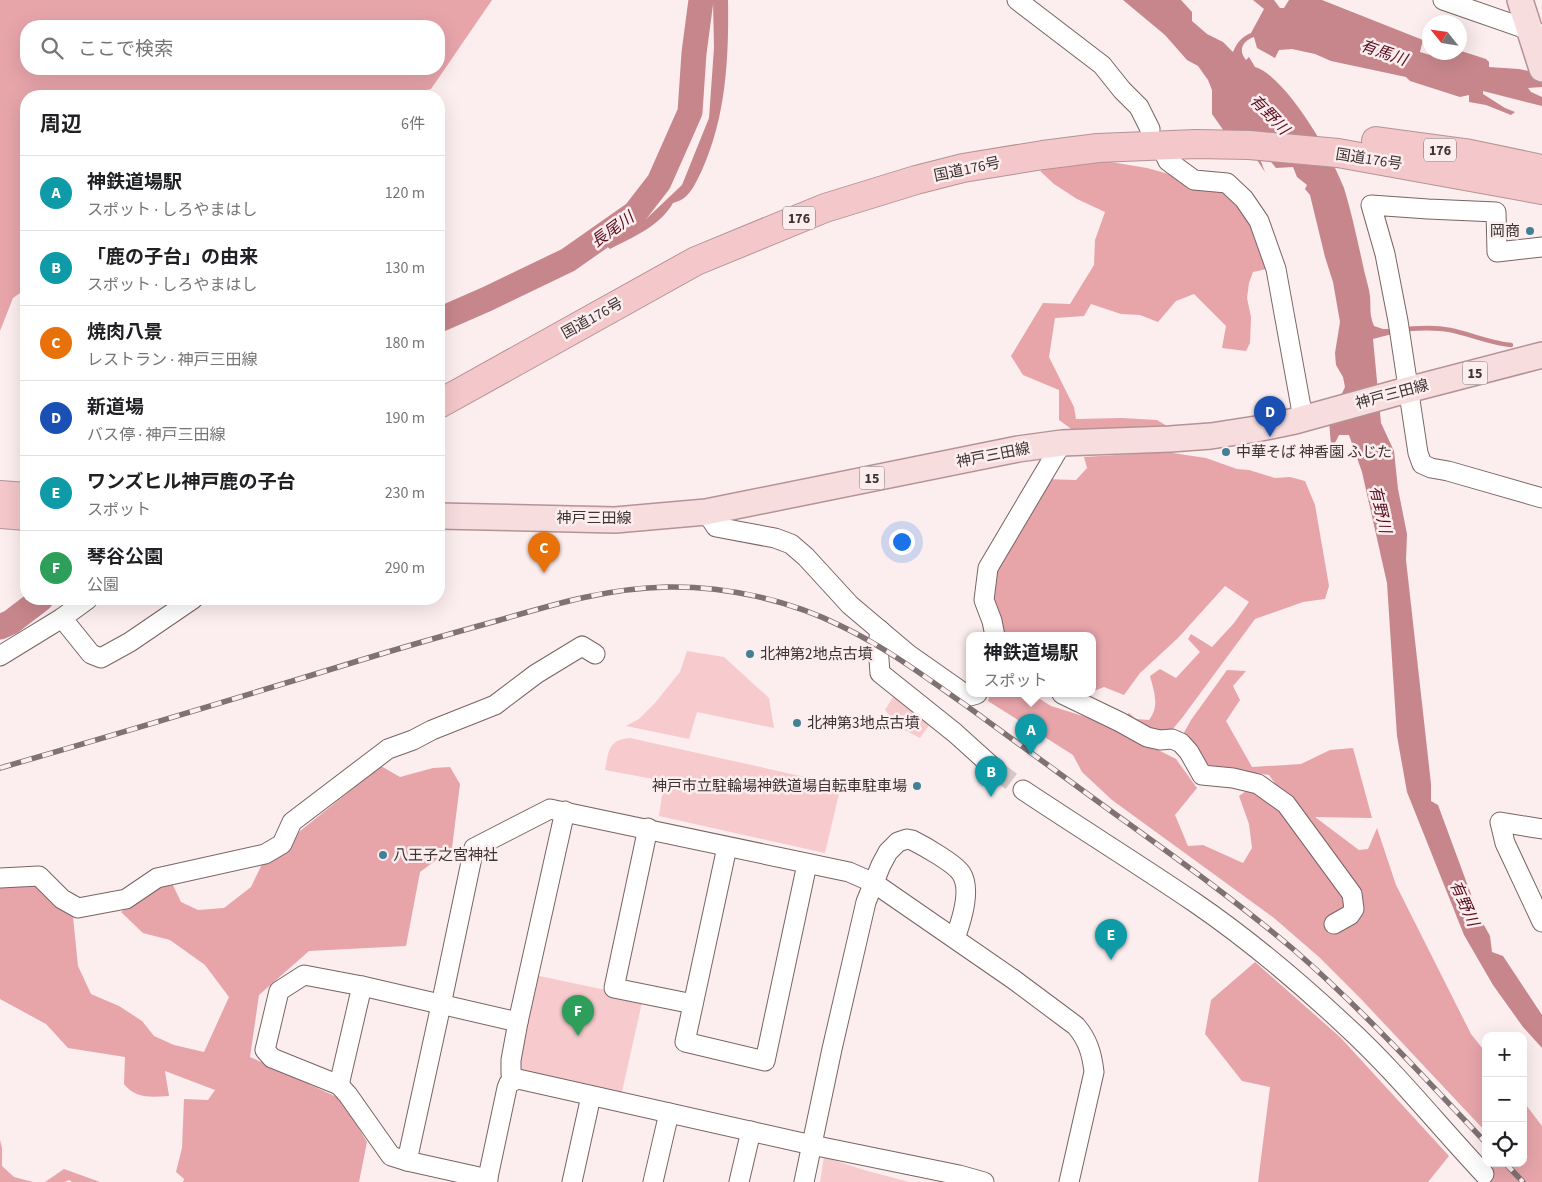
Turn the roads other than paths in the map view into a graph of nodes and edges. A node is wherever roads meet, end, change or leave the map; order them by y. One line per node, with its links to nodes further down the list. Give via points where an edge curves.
1 (1017, 0): 6 (street, via 1102,66 1140,107)
2 (1443, 0): 4 (street)
3 (1520, 0): 4 (main road)
4 (1536, 32): 5 (main road)
5 (1542, 69)
6 (1155, 137): 7 (highway, 国道176号 / 176, via 1194,135 1249,145); 12 (highway, 国道176号 / 176, via 1111,130 1034,139 919,162 826,189 719,231); 14 (highway, 国道176号 / 176, via 963,168 825,208 696,261); 15 (street, via 1168,161 1194,180 1227,183 1244,198 1259,221 1276,269)
7 (1337, 144): 8 (highway, 国道176号 / 176, via 1465,154); 9 (highway, 国道176号 / 176)
8 (1542, 169)
9 (1542, 190)
10 (1542, 247): 13 (street, via 1496,252 1496,212 1371,205 1385,254)
11 (1542, 355): 13 (main road, 神戸三田線 / 15)
12 (445, 381)
13 (1407, 390): 15 (main road, 神戸三田線 / 15); 19 (street, via 1422,464)
14 (445, 401)
15 (1304, 418): 16 (main road, 神戸三田線 / 15, via 1211,436)
16 (1062, 443): 20 (main road, 神戸三田線 / 15); 28 (street, via 988,568 984,600)
17 (0, 494): 18 (highway)
18 (20, 496)
19 (1542, 498)
20 (706, 512): 23 (main road, 神戸三田線 / 15, via 615,520); 27 (street, via 716,526 791,544 850,605)
21 (0, 514): 22 (highway)
22 (20, 516)
23 (445, 516)
24 (80, 605): 26 (street)
25 (184, 605): 26 (street, via 101,658 90,654)
26 (62, 618): 30 (street)
27 (880, 630): 31 (street); 33 (street, via 880,673)
28 (995, 632)
29 (595, 654): 40 (street, via 582,646 536,674 495,705 388,749 292,822 282,844 265,854 157,878 126,899 78,908 39,876)
30 (0, 656)
31 (966, 694)
32 (1068, 697): 43 (street, via 1147,737 1181,743 1202,775 1258,784 1286,804 1352,894 1354,909)
33 (996, 770)
34 (1023, 790): 56 (street, via 1247,941 1384,1063)
35 (565, 811): 36 (street); 47 (street, via 550,809 474,848); 48 (street)
36 (648, 828): 38 (street); 46 (street, via 614,988)
37 (1542, 829): 42 (street, via 1500,822 1505,844)
38 (727, 847): 39 (street); 46 (street)
39 (807, 864): 41 (street, via 849,872); 46 (street, via 765,1061 685,1042)
40 (0, 878)
41 (874, 882): 44 (street); 44 (street, via 888,852 898,842 907,839 921,844 952,865 961,872 966,890); 54 (street, via 866,902)
42 (1542, 922)
43 (1334, 924)
44 (955, 938): 63 (street, via 1067,1018 1083,1034 1094,1072)
45 (362, 986): 47 (street); 50 (street); 50 (street, via 304,975 279,992 265,1050 272,1058)
46 (693, 1004)
47 (441, 1005): 48 (street); 55 (street)
48 (518, 1022): 49 (street, via 511,1060)
49 (514, 1080): 51 (street); 57 (street, via 507,1088)
50 (339, 1085): 55 (street, via 391,1156)
51 (591, 1096): 52 (street); 58 (street)
52 (669, 1113): 53 (street); 59 (street)
53 (751, 1131): 54 (street); 60 (street)
54 (812, 1145): 61 (street); 62 (street)
55 (406, 1161): 57 (street)
56 (1484, 1174)
57 (488, 1181)
58 (572, 1182)
59 (653, 1182)
60 (739, 1182)
61 (804, 1182)
62 (984, 1182)
63 (1069, 1182)

